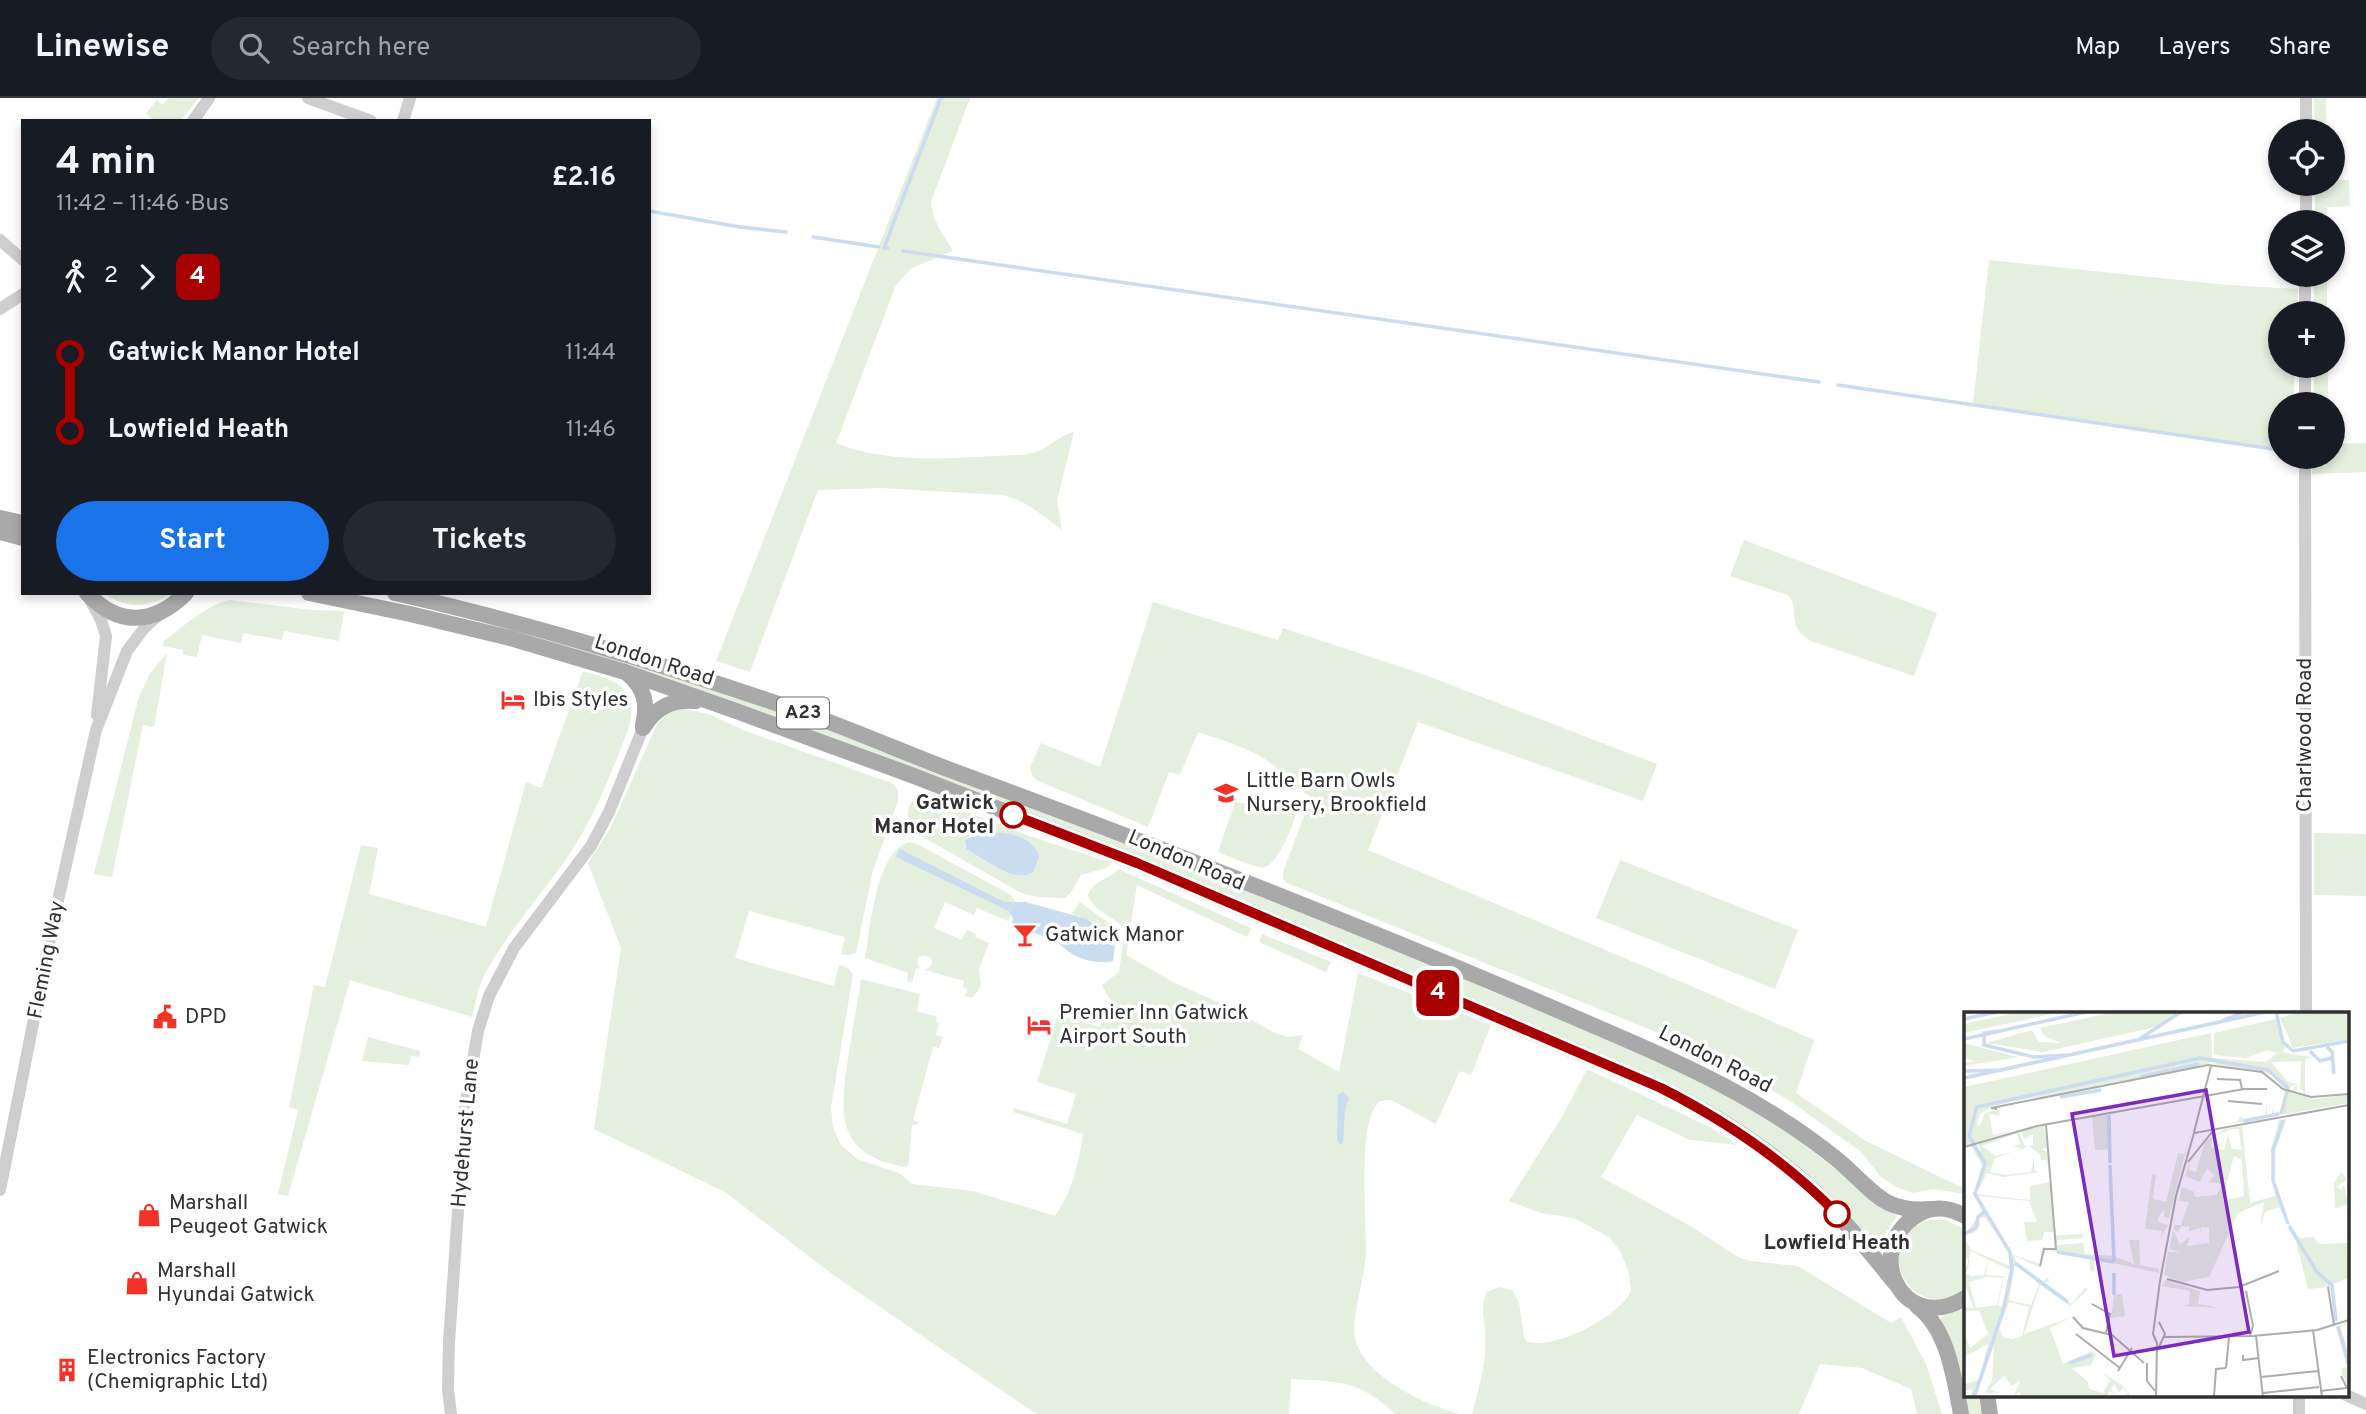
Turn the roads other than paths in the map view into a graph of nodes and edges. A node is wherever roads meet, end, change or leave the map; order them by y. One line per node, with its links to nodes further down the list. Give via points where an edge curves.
1 (209, 98): 5 (street)
2 (308, 98): 6 (street)
3 (410, 98): 7 (street)
4 (2306, 98): 8 (street)
5 (194, 119)
6 (365, 119)
7 (404, 119)
8 (2306, 119)
9 (0, 240): 10 (street)
10 (21, 258)
11 (21, 295): 12 (street)
12 (0, 309)
13 (2305, 469): 27 (street, Charlwood Road)
14 (0, 518): 15 (main road)
15 (21, 523)
16 (0, 532): 17 (main road)
17 (21, 537)
18 (88, 595): 26 (street, Fleming Way, via 106,636)
19 (89, 595): 22 (main road, via 106,610 126,617 148,617)
20 (319, 595): 23 (main road, London Road / A23, via 495,634)
21 (405, 595): 29 (main road, London Road / A23, via 634,656 818,718 1413,948 1704,1074 1794,1127 1891,1205)
22 (180, 599): 26 (street, Fleming Way, via 145,627 127,651)
23 (625, 672): 24 (main road, London Road / A23); 25 (main road, via 645,698)
24 (739, 712): 25 (main road, via 678,701 657,710); 31 (main road, London Road / A23, via 1137,863 1661,1088 1741,1133 1793,1171)
25 (643, 728): 38 (street, Hydehurst Lane, via 609,813 591,846 514,947 493,987 478,1031 465,1108 450,1342)
26 (96, 730): 28 (street, Fleming Way)
27 (2306, 1012)
28 (0, 1190)
29 (1931, 1209): 30 (main road, London Road, via 1946,1208); 31 (main road, via 1907,1223 1895,1238 1891,1263)
30 (1964, 1216)
31 (1895, 1283): 33 (main road, London Road)
32 (1964, 1298): 33 (main road, via 1937,1308)
33 (1912, 1301): 39 (main road, via 1938,1330)
34 (1987, 1396): 40 (main road)
35 (2300, 1396): 41 (street)
36 (2348, 1396): 37 (street)
37 (2366, 1404)
38 (451, 1414)
39 (1961, 1414)
40 (1990, 1414)
41 (2299, 1414)

